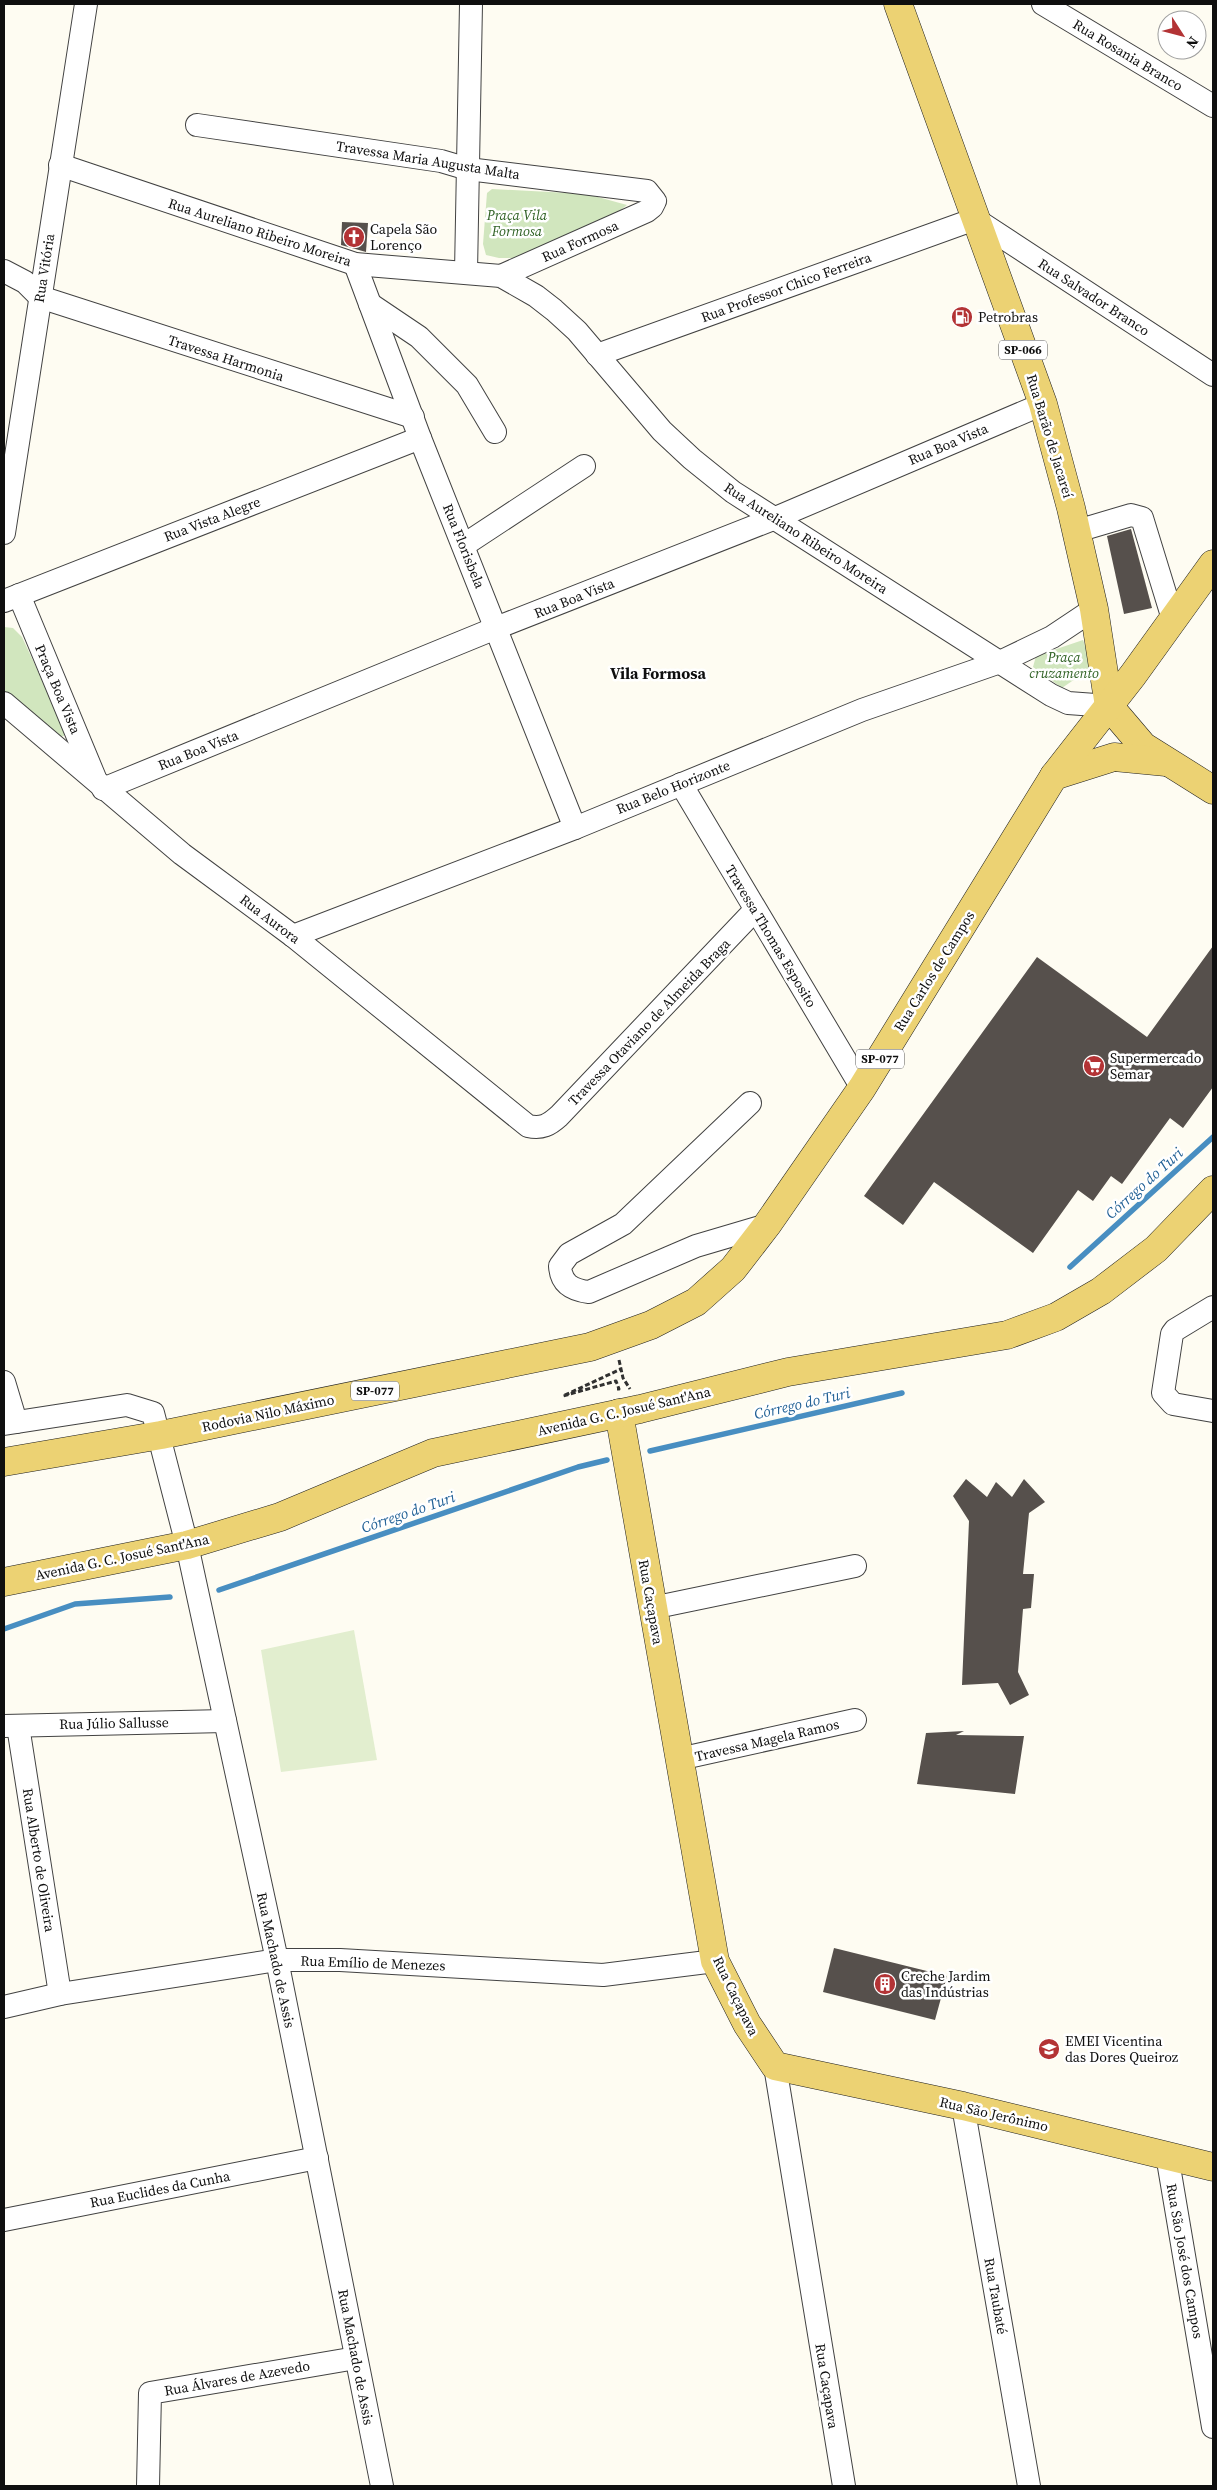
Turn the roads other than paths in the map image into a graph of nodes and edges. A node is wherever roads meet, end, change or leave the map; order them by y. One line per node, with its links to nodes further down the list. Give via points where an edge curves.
1 (86, 4): 7 (street, Rua Vitória)
2 (471, 4): 8 (street)
3 (898, 4): 10 (main road, Rua Barão de Jacareí / SP-066)
4 (1043, 4): 5 (street, Rua Rosania Branco)
5 (1213, 106)
6 (197, 124): 8 (street, Travessa Maria Augusta Malta, via 441,161)
7 (60, 165): 11 (street, Rua Aureliano Ribeiro Moreira); 15 (street, Rua Vitória)
8 (468, 169): 9 (street, Travessa Maria Augusta Malta, via 647,192); 13 (street)
9 (655, 201): 14 (street, Rua Formosa, via 646,211)
10 (975, 220): 17 (street, Rua Professor Chico Ferreira); 18 (street, Rua Salvador Branco); 19 (main road, Rua Barão de Jacareí / SP-066)
11 (355, 264): 13 (street, Rua Aureliano Ribeiro Moreira); 16 (street, Rua Florisbela)
12 (4, 271): 15 (street, via 25,282)
13 (466, 272): 14 (street, Rua Aureliano Ribeiro Moreira)
14 (501, 276): 17 (street, Rua Aureliano Ribeiro Moreira, via 554,310)
15 (40, 297): 20 (street, Travessa Harmonia); 26 (street, Rua Vitória)
16 (370, 304): 20 (street, Rua Florisbela); 21 (street, via 419,337 468,385)
17 (597, 354): 24 (street, Rua Aureliano Ribeiro Moreira, via 662,430 692,459)
18 (1213, 375)
19 (1043, 404): 24 (street, Rua Boa Vista); 25 (main road, Rua Barão de Jacareí / SP-066)
20 (412, 417): 22 (street, Rua Florisbela)
21 (495, 432)
22 (420, 438): 27 (street, Rua Florisbela); 29 (street, Rua Vista Alegre)
23 (584, 466): 27 (street)
24 (773, 519): 32 (street, Rua Boa Vista); 33 (street, Rua Aureliano Ribeiro Moreira)
25 (1077, 531): 30 (main road, Rua Barão de Jacareí / SP-066); 31 (street, via 1131,515 1142,518)
26 (4, 533)
27 (464, 545): 32 (street, Rua Florisbela)
28 (1213, 564): 31 (main road, Rua Carlos de Campos)
29 (11, 598): 39 (street, Praça Boa Vista)
30 (1094, 609): 33 (street, Rua Belo Horizonte, via 1052,637); 35 (main road, Rua Barão de Jacareí / SP-066)
31 (1173, 619): 35 (main road, Rua Carlos de Campos)
32 (496, 628): 39 (street, Rua Boa Vista); 41 (street, Rua Florisbela)
33 (1000, 662): 35 (street, Rua Aureliano Ribeiro Moreira, via 1068,703); 38 (street, Rua Belo Horizonte, via 862,710)
34 (4, 703): 39 (street, Rua Aurora)
35 (1109, 706): 36 (main road, via 1143,746); 37 (main road, Rua Carlos de Campos / SP-077)
36 (1170, 762): 37 (main road, via 1114,757); 40 (main road)
37 (1054, 776): 44 (main road, Rua Carlos de Campos / SP-077)
38 (680, 784): 41 (street, Rua Belo Horizonte); 42 (street, Travessa Thomas Esposito)
39 (100, 786): 43 (street, Rua Aurora, via 182,854)
40 (1213, 790)
41 (575, 828): 43 (street, Rua Belo Horizonte)
42 (755, 910): 44 (street, Travessa Thomas Esposito); 46 (street, Travessa Otaviano de Almeida Braga, via 559,1116)
43 (293, 936): 46 (street, Rua Aurora, via 517,1119)
44 (862, 1088): 48 (main road, Rua Carlos de Campos / SP-077)
45 (750, 1103): 48 (street, via 623,1224 569,1254 560,1266 561,1275 566,1284 589,1292 696,1246)
46 (539, 1128)
47 (1213, 1190): 52 (main road, Avenida G. C. Josué Sant'Ana, via 1156,1249 1100,1291 1048,1320 1007,1335 788,1372)
48 (767, 1225): 50 (main road, Rua Carlos de Campos / SP-077, via 733,1268 696,1302)
49 (1213, 1307): 53 (street, via 1172,1334 1162,1393 1173,1404)
50 (602, 1343): 55 (main road, Rodovia Nilo Máximo / SP-077)
51 (4, 1382): 54 (street)
52 (627, 1405): 57 (main road, Avenida G. C. Josué Sant'Ana, via 434,1453 280,1517); 60 (main road, Rua Caçapava)
53 (1213, 1410)
54 (10, 1423): 55 (street, Rua Machado de Assis, via 127,1405 153,1413)
55 (160, 1435): 56 (main road, Rodovia Nilo Máximo / SP-077); 57 (street, Rua Machado de Assis)
56 (4, 1462)
57 (187, 1545): 59 (main road, Avenida G. C. Josué Sant'Ana); 62 (street, Rua Machado de Assis)
58 (855, 1566): 60 (street)
59 (4, 1582)
60 (652, 1608): 64 (main road, Rua Caçapava)
61 (855, 1720): 64 (street, Travessa Magela Ramos)
62 (224, 1721): 63 (street, Rua Júlio Sallusse); 65 (street, Rua Machado de Assis)
63 (11, 1726): 67 (street, Rua Alberto de Oliveira)
64 (680, 1760): 66 (main road, Rua Caçapava)
65 (277, 1960): 66 (street, Rua Emílio de Menezes, via 340,1960 603,1975); 67 (street, Rua Emílio de Menezes); 72 (street, Rua Machado de Assis)
66 (715, 1961): 69 (main road, Rua Caçapava, via 747,2024)
67 (60, 1994): 68 (street, Rua Emílio de Menezes)
68 (4, 2007)
69 (775, 2066): 70 (main road, Rua São Jerônimo); 79 (street, Rua Caçapava)
70 (963, 2106): 71 (main road, Rua São Jerônimo); 80 (street, Rua Taubaté)
71 (1166, 2155): 73 (main road, Rua São Jerônimo); 76 (street, Rua São José dos Campos)
72 (317, 2158): 74 (street, Rua Euclides da Cunha); 75 (street, Rua Machado de Assis)
73 (1213, 2167)
74 (4, 2220)
75 (356, 2358): 77 (street, Rua Álvares de Azevedo, via 150,2393); 78 (street, Rua Machado de Assis)
76 (1213, 2427)
77 (148, 2486)
78 (382, 2486)
79 (844, 2486)
80 (1029, 2486)

